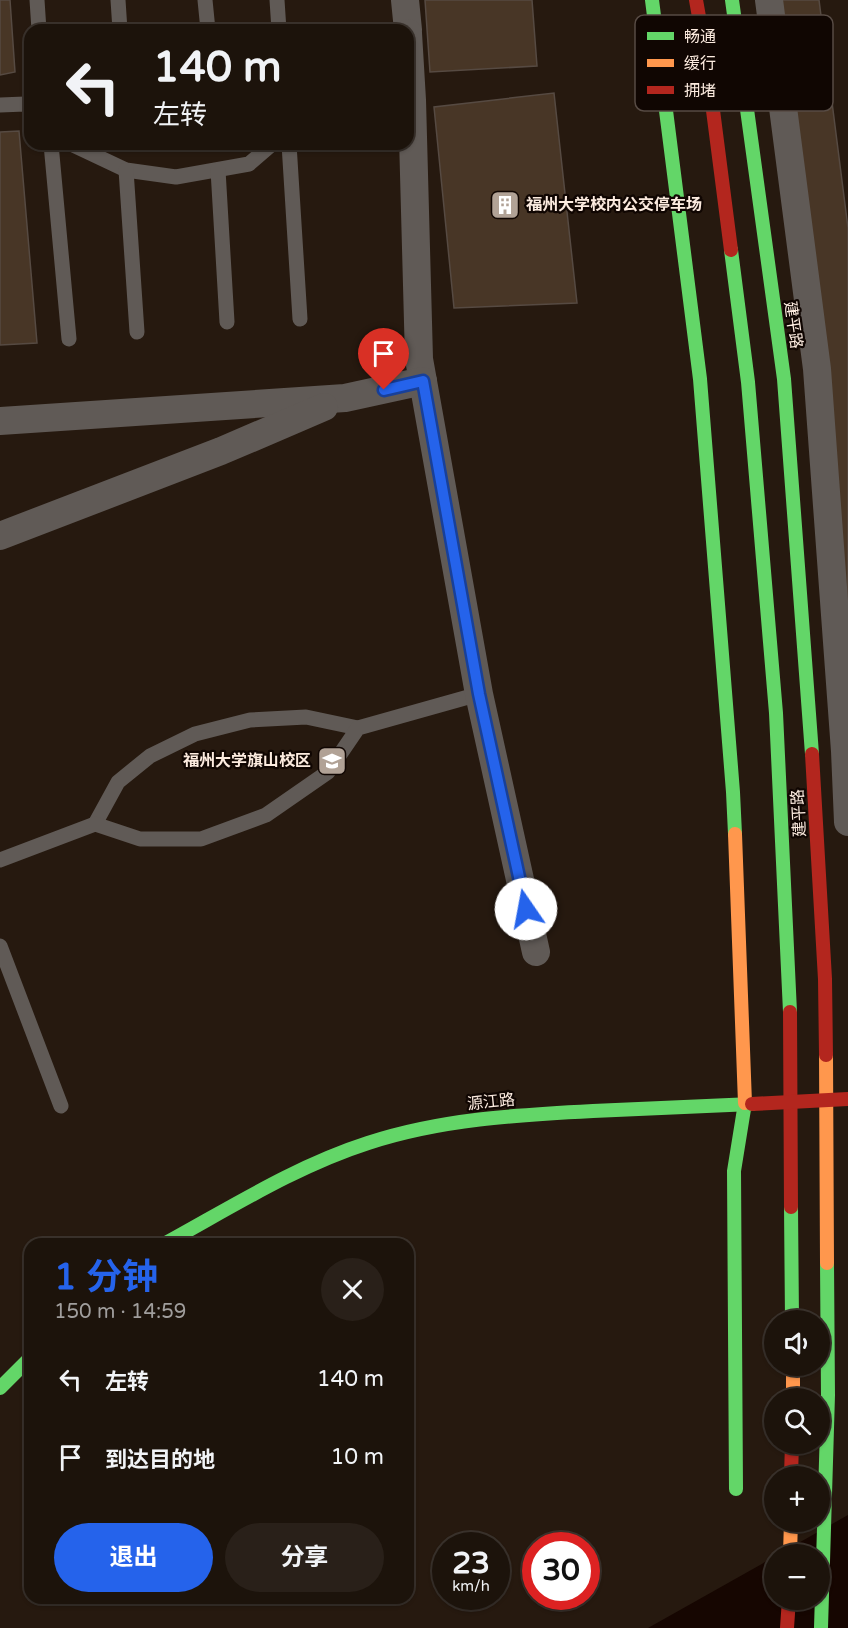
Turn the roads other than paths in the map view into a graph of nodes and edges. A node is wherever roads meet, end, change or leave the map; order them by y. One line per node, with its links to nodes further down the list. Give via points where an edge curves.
1 (37, 0): 14 (lane)
2 (118, 0): 15 (lane)
3 (205, 0): 16 (lane)
4 (277, 0): 17 (lane)
5 (405, 0): 18 (street)
6 (652, 0): 10 (main road)
7 (696, 0): 11 (main road, 建平路)
8 (732, 0): 12 (main road, 建平路)
9 (770, 0): 13 (street)
10 (654, 15)
11 (699, 15)
12 (734, 15)
13 (772, 15)
14 (39, 24)
15 (120, 24)
16 (207, 24)
17 (279, 24)
18 (407, 24)
19 (24, 104): 20 (lane)
20 (0, 105)
21 (666, 111): 48 (main road, via 700,380 734,792)
22 (713, 111): 51 (main road, 建平路, via 748,382 776,713 790,979)
23 (747, 111): 57 (main road, 建平路, via 784,379 810,710 825,991 828,1395)
24 (784, 111): 42 (street, via 817,369)
25 (52, 150): 35 (lane)
26 (84, 150): 30 (lane)
27 (265, 150): 31 (lane, via 249,164)
28 (289, 150): 32 (lane)
29 (412, 150): 36 (street)
30 (126, 170): 31 (lane, via 176,177); 34 (lane)
31 (218, 170): 33 (lane)
32 (300, 320)
33 (227, 322)
34 (137, 332)
35 (69, 339)
36 (423, 381): 37 (street); 40 (street)
37 (345, 398): 38 (street); 39 (street, via 221,451)
38 (0, 421)
39 (0, 536)
40 (479, 694): 41 (lane); 46 (street)
41 (358, 728): 43 (lane, via 306,717 250,720 195,734 150,756 118,782); 43 (lane, via 327,772 266,815 212,835 201,839 140,839)
42 (848, 822)
43 (95, 824): 44 (lane)
44 (0, 860)
45 (0, 946): 49 (lane)
46 (536, 952)
47 (848, 1099): 48 (main road, 源江路)
48 (745, 1104): 50 (main road, 源江路, via 509,1115 404,1132 298,1173); 54 (main road, via 734,1171)
49 (61, 1106)
50 (174, 1238)
51 (792, 1310)
52 (24, 1364): 53 (main road)
53 (0, 1388)
54 (736, 1489)
55 (788, 1610): 56 (main road)
56 (787, 1628)
57 (821, 1628)

